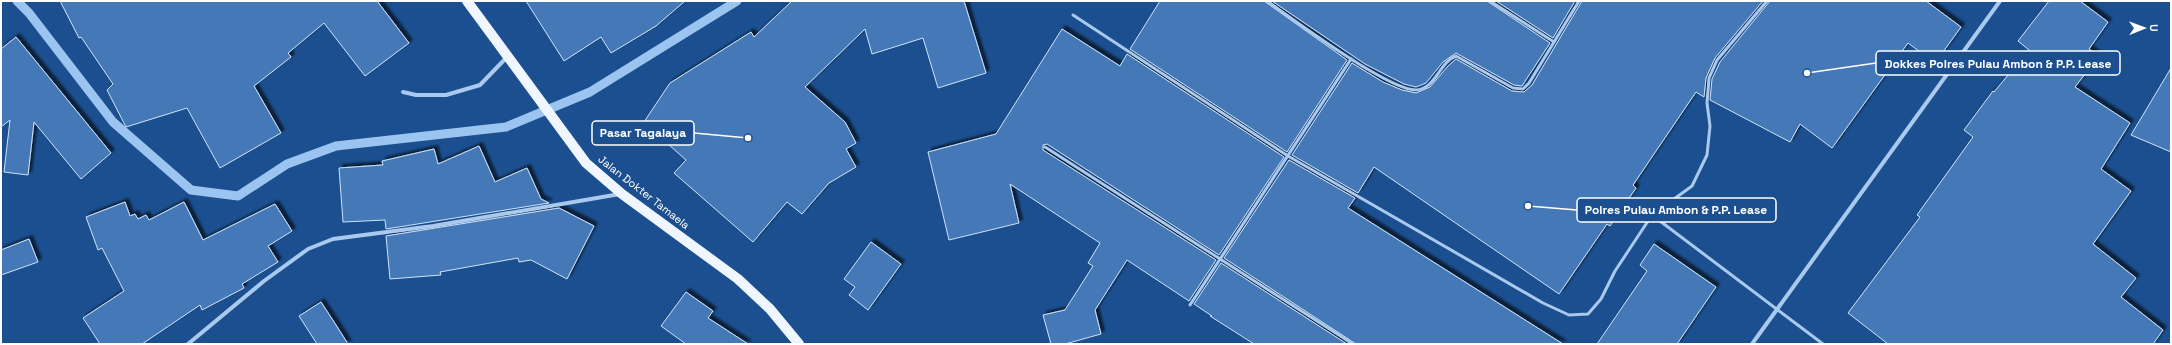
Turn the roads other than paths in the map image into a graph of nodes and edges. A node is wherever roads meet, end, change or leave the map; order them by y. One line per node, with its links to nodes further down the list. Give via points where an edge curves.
1 (467, 1): 9 (main road, Jalan Dokter Tamaela)
2 (1267, 1): 10 (lane)
3 (1490, 1): 8 (lane)
4 (1579, 1): 8 (lane)
5 (1767, 1): 15 (lane, via 1717,60 1709,78 1707,103 1710,126 1707,155 1692,186)
6 (2000, 1): 18 (street)
7 (1073, 15): 13 (lane)
8 (1554, 42): 10 (lane, via 1523,89 1513,88 1456,56 1448,58 1435,79 1416,90 1398,85)
9 (507, 57): 11 (street, via 480,85 446,95 416,95); 14 (main road, Jalan Dokter Tamaela, via 586,163)
10 (1351, 59): 13 (lane)
11 (403, 92)
12 (1045, 148): 16 (lane)
13 (1288, 156): 15 (lane, via 1536,299 1569,315 1588,314 1601,299); 16 (lane)
14 (622, 194): 19 (street, via 426,228 332,239 302,254 264,281); 20 (main road, Jalan Dokter Tamaela, via 738,279 770,309)
15 (1652, 215): 18 (lane)
16 (1221, 258): 17 (lane); 21 (lane)
17 (1190, 305)
18 (1778, 309): 22 (street); 23 (lane)
19 (188, 344)
20 (799, 344)
21 (1353, 344)
22 (1752, 344)
23 (1823, 344)

